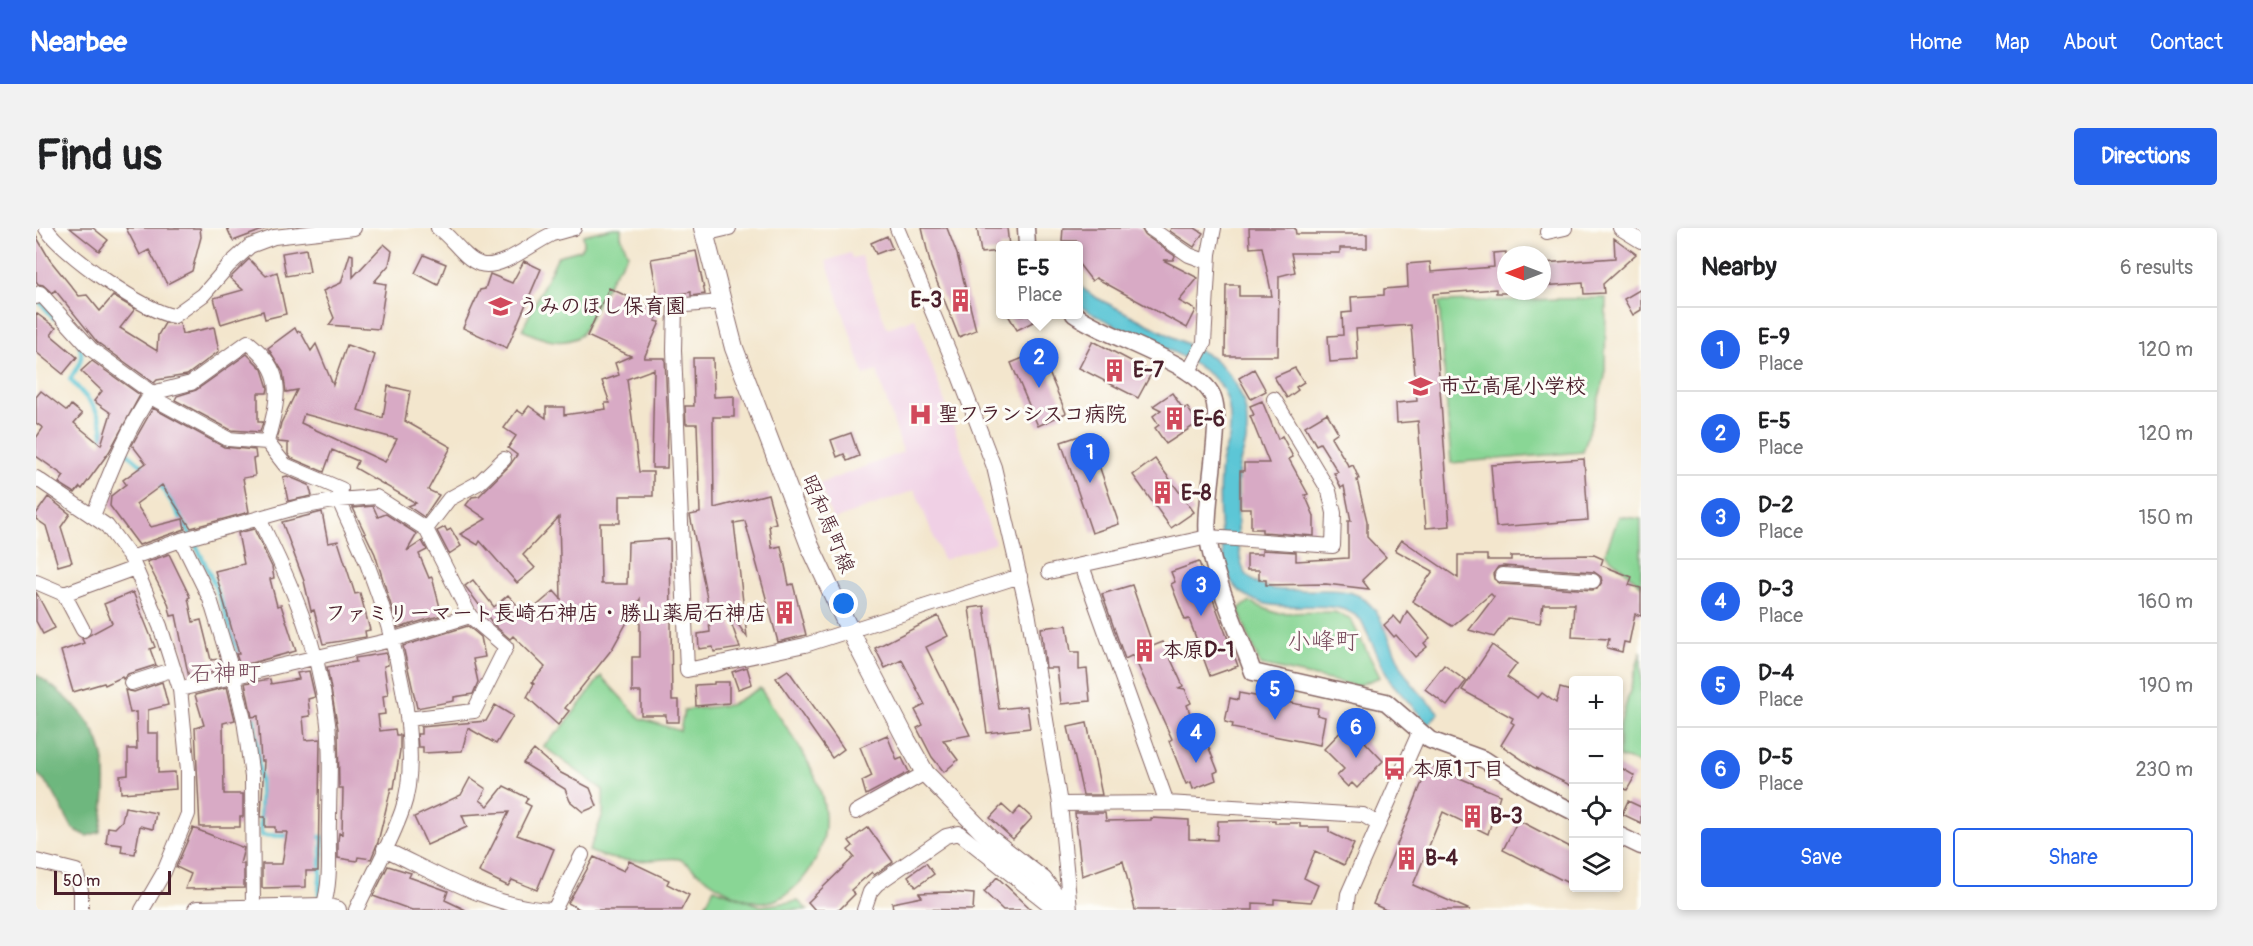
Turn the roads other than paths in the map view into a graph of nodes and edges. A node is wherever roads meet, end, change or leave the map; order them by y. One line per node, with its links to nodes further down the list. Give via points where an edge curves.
1 (46, 228): 11 (street, via 105,279 156,312 174,316 203,295 249,246 274,237)
2 (354, 228): 11 (street)
3 (438, 228): 4 (street, via 472,259 489,265)
4 (574, 228)
5 (729, 228): 12 (street)
6 (897, 228): 35 (street, via 994,467)
7 (1150, 228): 15 (street, via 1189,255)
8 (1214, 228): 15 (street)
9 (1565, 228): 13 (street)
10 (1620, 228): 14 (street)
11 (336, 229)
12 (704, 231): 17 (main road, 昭和馬町線)
13 (1547, 232)
14 (1641, 240)
15 (1208, 262): 19 (street, via 1204,343)
16 (36, 297): 20 (street, via 40,293 91,349)
17 (722, 302): 41 (main road, 昭和馬町線, via 734,348 810,546); 41 (street, via 675,306 687,670)
18 (1082, 319): 19 (street)
19 (1189, 371): 29 (street, via 1211,392 1218,416 1211,470)
20 (152, 393): 22 (street, via 151,397 228,439); 22 (street, via 191,383 248,342 269,361 277,382 279,397); 26 (street, via 123,441)
21 (1274, 399): 29 (street, via 1329,491 1334,513 1333,546)
22 (267, 442): 25 (street, via 285,465 341,489)
23 (504, 459): 28 (street, via 480,482 449,499)
24 (36, 478): 26 (street)
25 (339, 500): 27 (street); 28 (street, via 376,497); 42 (street, via 368,566)
26 (93, 516): 31 (street, via 107,526)
27 (260, 519): 30 (street); 43 (street, via 288,577)
28 (426, 529): 39 (street)
29 (1215, 538): 32 (street); 49 (street, via 1227,602 1253,672 1386,702)
30 (181, 540): 31 (street); 45 (street, via 210,599)
31 (133, 563): 38 (street); 44 (street)
32 (1082, 566): 33 (street); 51 (street)
33 (1049, 572)
34 (1502, 575): 36 (street)
35 (1020, 576): 41 (street); 52 (street)
36 (1593, 581)
37 (36, 582): 38 (street)
38 (64, 594): 40 (street)
39 (470, 616): 42 (street); 48 (street, via 506,647 474,711)
40 (83, 630)
41 (850, 631): 50 (main road, 昭和馬町線)
42 (391, 640): 43 (street); 48 (street)
43 (316, 658): 45 (street); 62 (street, via 328,717)
44 (174, 669): 46 (street); 47 (street)
45 (234, 677): 47 (street); 61 (street, via 252,777)
46 (131, 683)
47 (180, 689): 64 (street, via 188,814 164,872)
48 (408, 719): 58 (street, via 408,784 403,810)
49 (1419, 733): 53 (street, via 1485,760); 55 (street)
50 (925, 773): 54 (street); 70 (main road, 昭和馬町線, via 990,838 1043,880)
51 (1167, 803): 52 (street); 55 (street, via 1363,815)
52 (1060, 804): 70 (street)
53 (1569, 809)
54 (856, 812)
55 (1378, 824): 71 (street, via 1348,894)
56 (1623, 837): 57 (street)
57 (1641, 846)
58 (384, 849): 66 (street); 67 (street, via 494,898 528,910)
59 (582, 855): 67 (street)
60 (36, 861): 63 (street, via 76,871)
61 (253, 908): 62 (main road); 65 (main road)
62 (330, 909)
63 (81, 910)
64 (142, 910)
65 (197, 910)
66 (356, 910)
67 (554, 910)
68 (864, 910): 69 (street, via 877,884 946,836 959,832)
69 (1056, 910)
70 (1069, 910)
71 (1346, 910)

